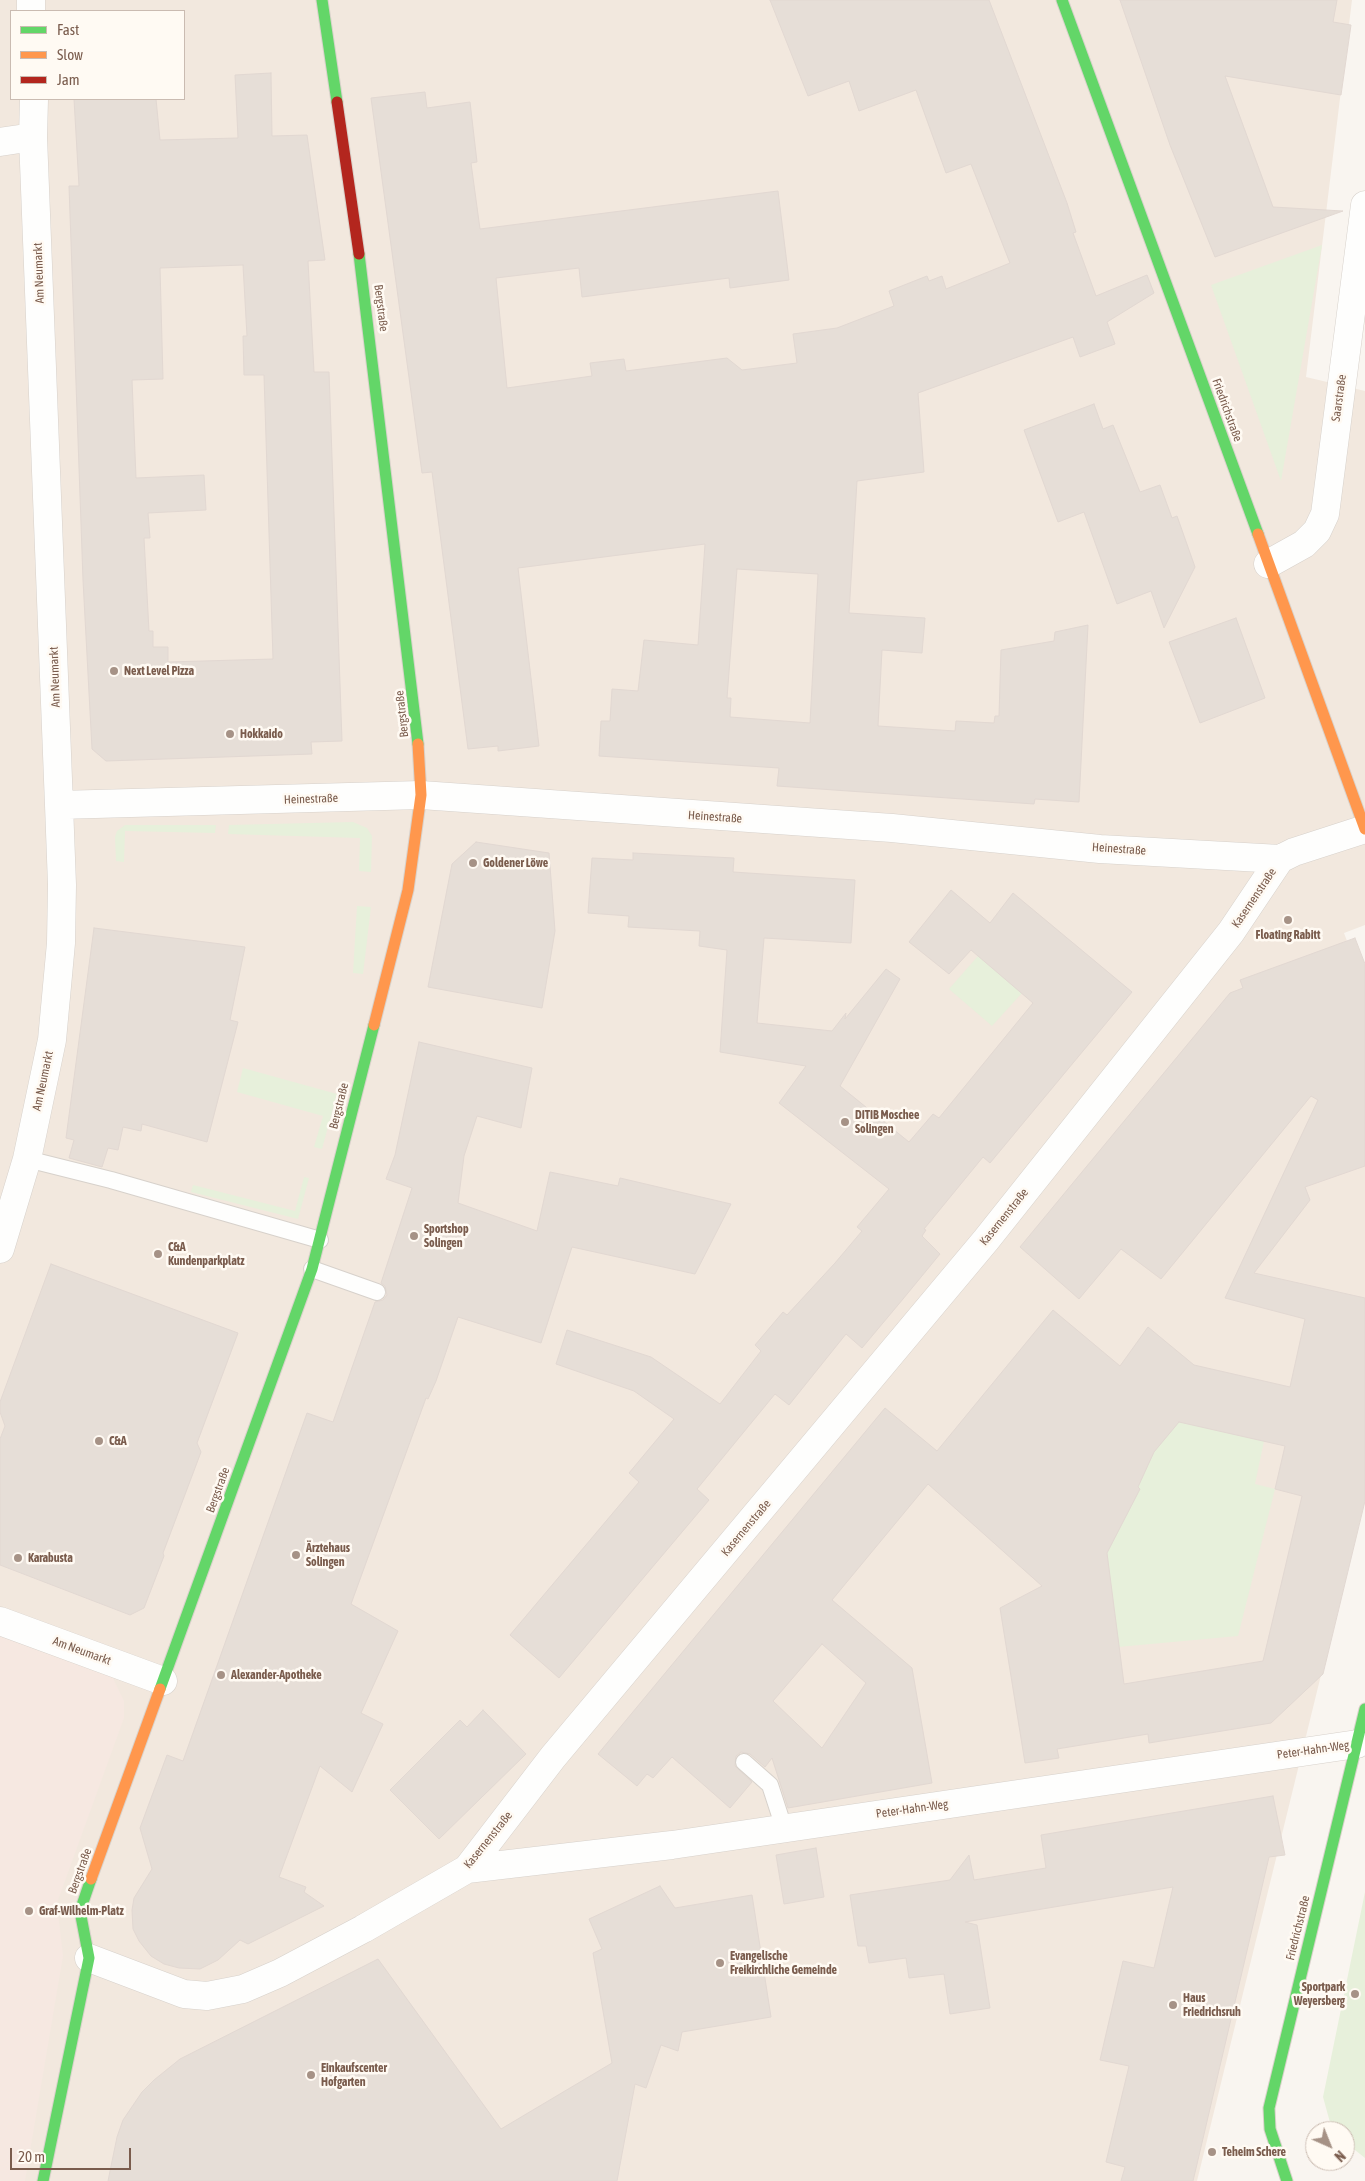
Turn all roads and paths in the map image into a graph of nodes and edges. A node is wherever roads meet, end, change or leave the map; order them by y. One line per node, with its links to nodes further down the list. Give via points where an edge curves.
1 (322, 0): 8 (street, Bergstraße, via 368,313 418,734)
2 (1062, 0): 7 (street, Friedrichstraße)
3 (34, 100): 4 (street, Am Neumarkt)
4 (33, 137): 5 (street); 9 (street, Am Neumarkt)
5 (0, 142)
6 (1365, 205): 7 (street, Saarstraße, via 1325,514 1317,531 1304,544)
7 (1268, 564): 10 (street, Friedrichstraße)
8 (421, 796): 9 (street, Heinestraße); 11 (street, Heinestraße, via 892,828 1100,848); 13 (street, Bergstraße, via 408,890)
9 (60, 805): 12 (street, Am Neumarkt, via 61,943 52,1040)
10 (1365, 829): 11 (street, Heinestraße)
11 (1280, 859): 23 (street, Kasernenstraße, via 1231,932 986,1240 569,1738)
12 (16, 1177): 13 (lane, via 111,1180); 14 (street, Am Neumarkt)
13 (320, 1240): 15 (street, Bergstraße)
14 (0, 1249)
15 (312, 1269): 16 (lane); 18 (street, Bergstraße)
16 (377, 1292)
17 (0, 1621): 18 (street, Am Neumarkt)
18 (164, 1681): 24 (street, Bergstraße, via 80,1911)
19 (1365, 1710): 20 (street, Friedrichstraße)
20 (1357, 1744): 22 (street, Peter-Hahn-Weg); 26 (street, Friedrichstraße, via 1269,2108 1270,2129)
21 (744, 1762): 22 (lane, via 770,1785)
22 (784, 1828): 23 (street, Peter-Hahn-Weg)
23 (467, 1869): 24 (street, Kasernenstraße, via 363,1929 243,1989 207,1996 184,1994)
24 (88, 1958): 25 (street, Bergstraße)
25 (44, 2181)
26 (1287, 2181)

